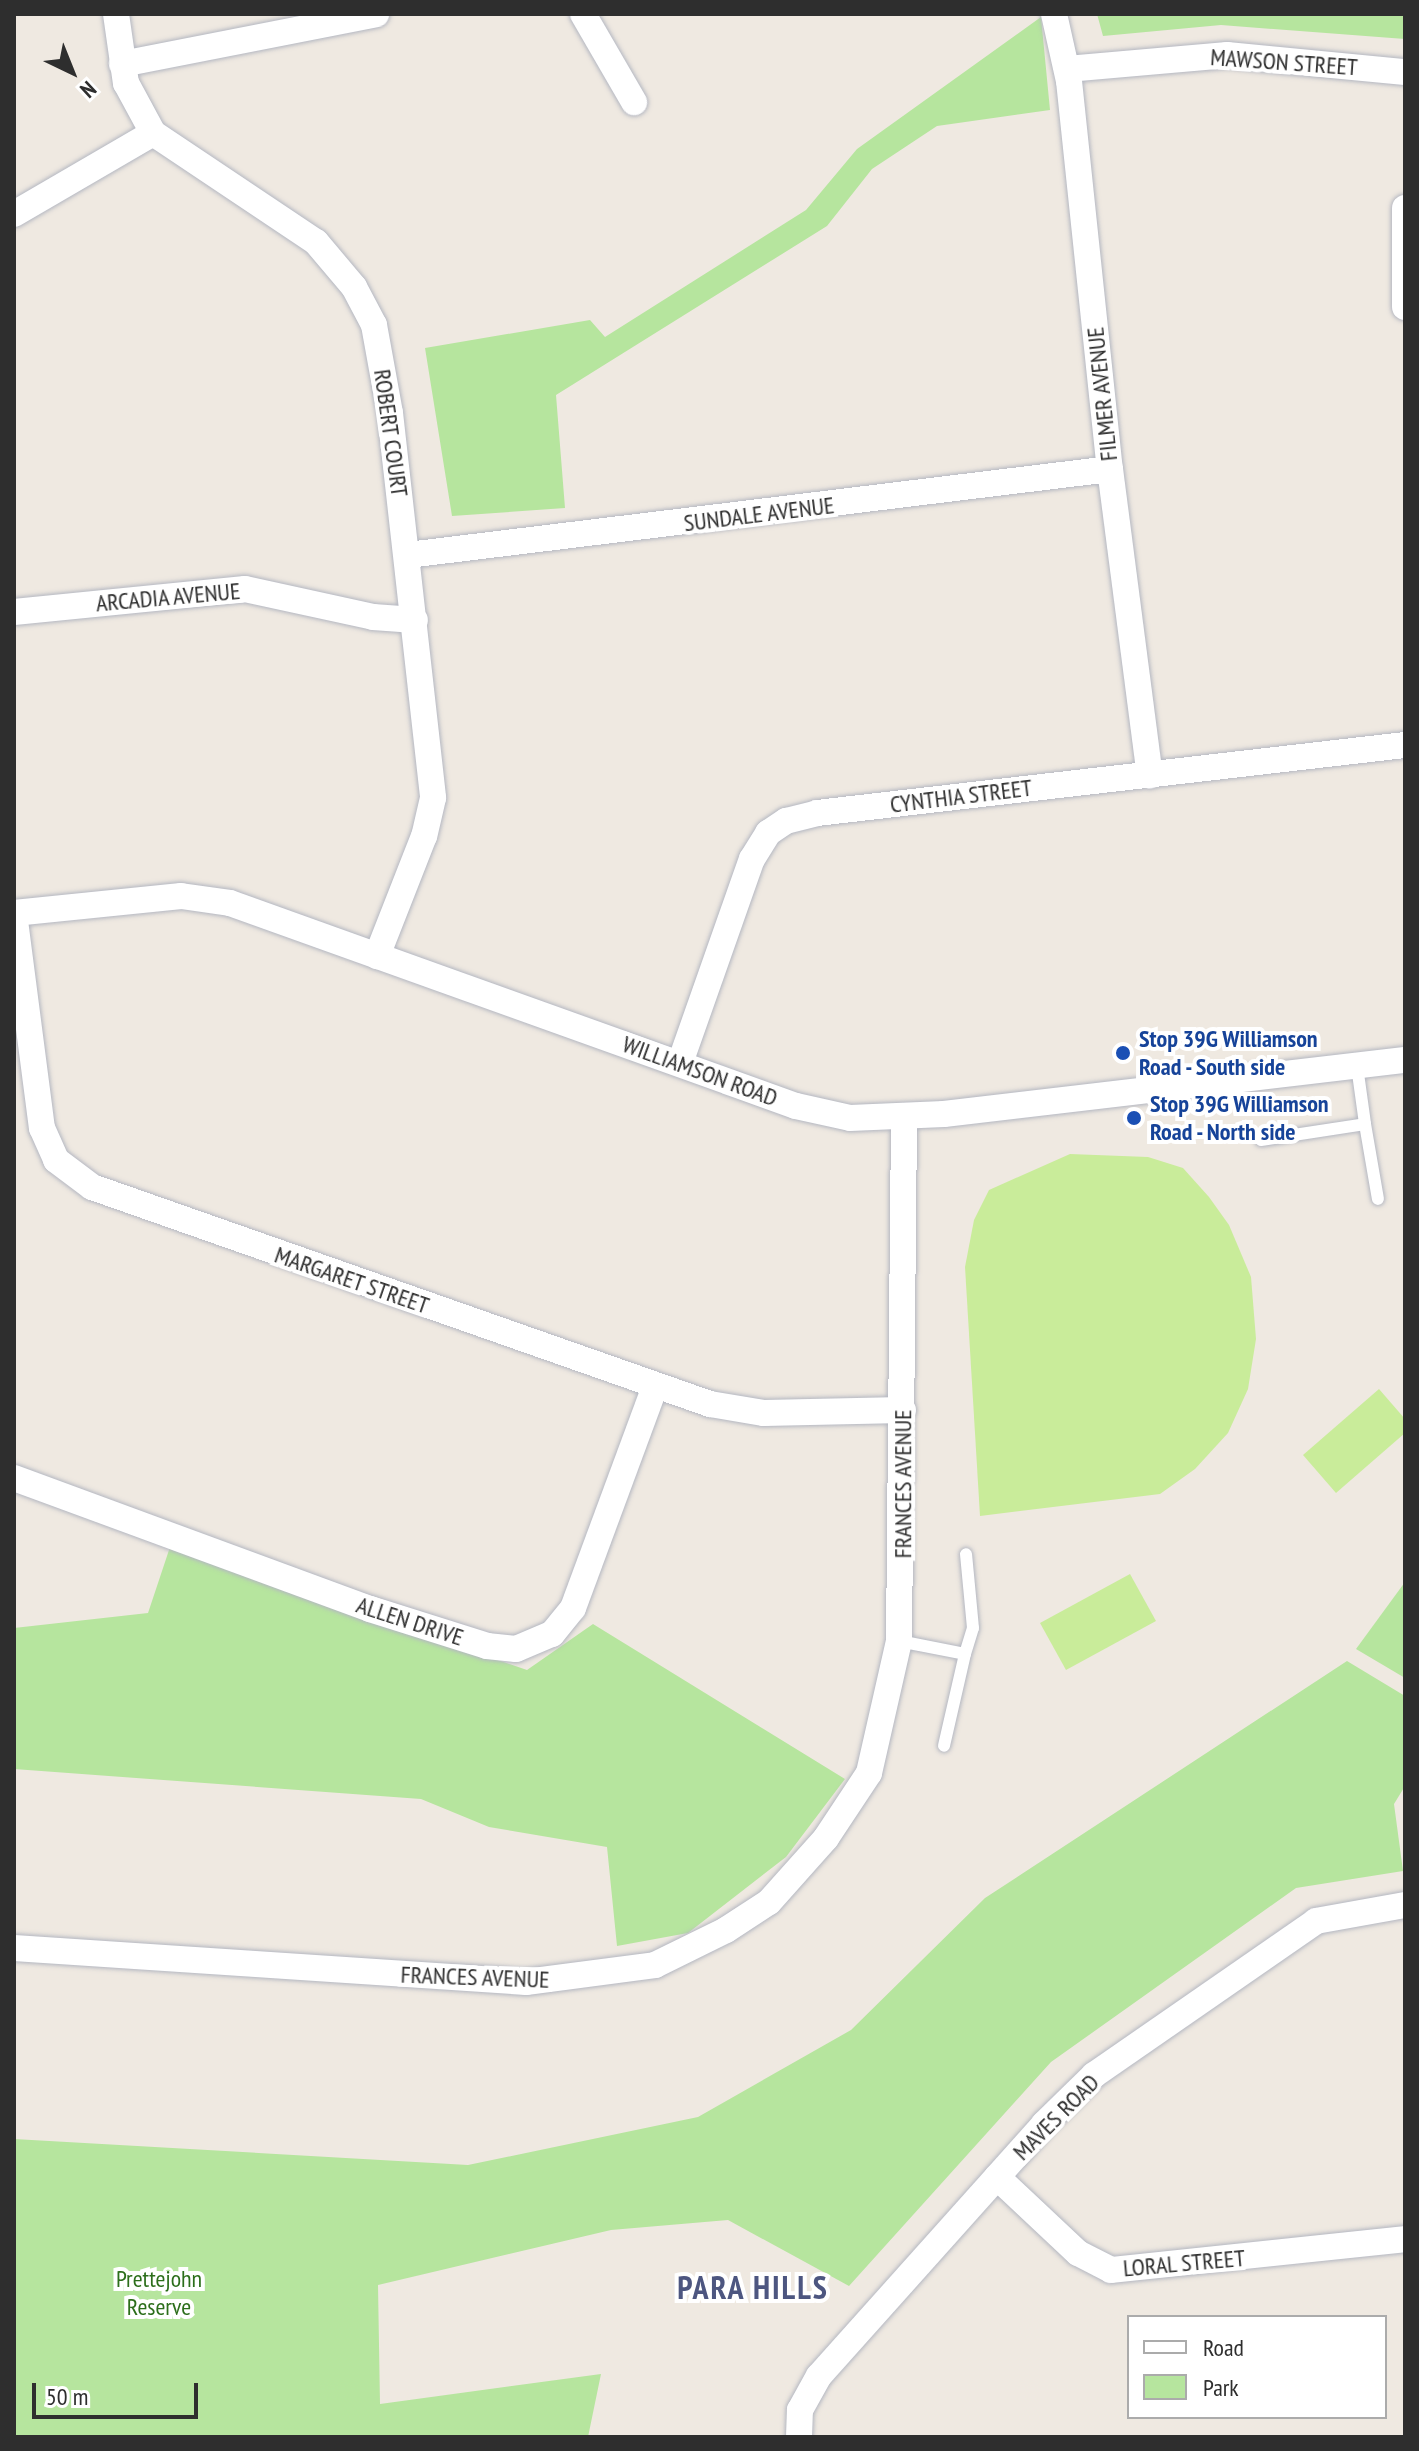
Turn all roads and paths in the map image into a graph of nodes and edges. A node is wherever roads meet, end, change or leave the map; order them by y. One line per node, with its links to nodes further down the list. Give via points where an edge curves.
1 (116, 14): 5 (street, ROBERT COURT)
2 (376, 14): 5 (street)
3 (583, 14): 8 (street)
4 (1054, 14): 6 (street, FILMER AVENUE)
5 (122, 64): 9 (street, ROBERT COURT, via 135,103)
6 (1067, 69): 7 (street, MAWSON STREET, via 1227,55); 13 (street, FILMER AVENUE)
7 (1405, 72)
8 (634, 102)
9 (153, 133): 11 (street); 14 (street, ROBERT COURT, via 316,242 354,287 379,348)
10 (1405, 208): 12 (street)
11 (14, 214)
12 (1405, 307)
13 (1110, 469): 14 (street, SUNDALE AVENUE); 18 (street, FILMER AVENUE)
14 (408, 555): 16 (street, ROBERT COURT)
15 (14, 612): 16 (street, ARCADIA AVENUE, via 245,589 373,617)
16 (415, 620): 20 (street, ROBERT COURT, via 433,798 424,836)
17 (1405, 745): 18 (street, CYNTHIA STREET)
18 (1150, 775): 22 (street, CYNTHIA STREET, via 817,813 776,826 752,859)
19 (14, 913): 20 (street, WILLIAMSON ROAD, via 181,896 230,903); 28 (street, MARGARET STREET, via 37,1105 47,1145 65,1169 112,1195)
20 (377, 956): 22 (street, WILLIAMSON ROAD)
21 (1405, 1060): 23 (street, WILLIAMSON ROAD)
22 (680, 1063): 24 (street, WILLIAMSON ROAD, via 825,1114)
23 (1357, 1066): 24 (street, WILLIAMSON ROAD); 25 (lane)
24 (904, 1118): 29 (street, FRANCES AVENUE)
25 (1365, 1124): 26 (lane); 27 (lane)
26 (1261, 1140)
27 (1378, 1199)
28 (655, 1386): 29 (street, MARGARET STREET, via 748,1412); 30 (street, ALLEN DRIVE, via 573,1608 552,1634 516,1649 487,1646 370,1609)
29 (903, 1410): 32 (street, FRANCES AVENUE)
30 (14, 1478)
31 (966, 1554): 33 (lane, via 973,1628)
32 (899, 1641): 33 (lane); 36 (street, FRANCES AVENUE, via 876,1756 826,1838 769,1902 655,1965 501,1982)
33 (965, 1654): 34 (lane)
34 (944, 1746)
35 (1405, 1905): 37 (street, MAVES ROAD, via 1322,1918 1241,1971 1094,2075)
36 (14, 1948)
37 (997, 2177): 38 (street, LORAL STREET, via 1078,2253 1111,2270); 39 (street, MAVES ROAD, via 819,2376 800,2410)
38 (1405, 2239)
39 (799, 2437)

